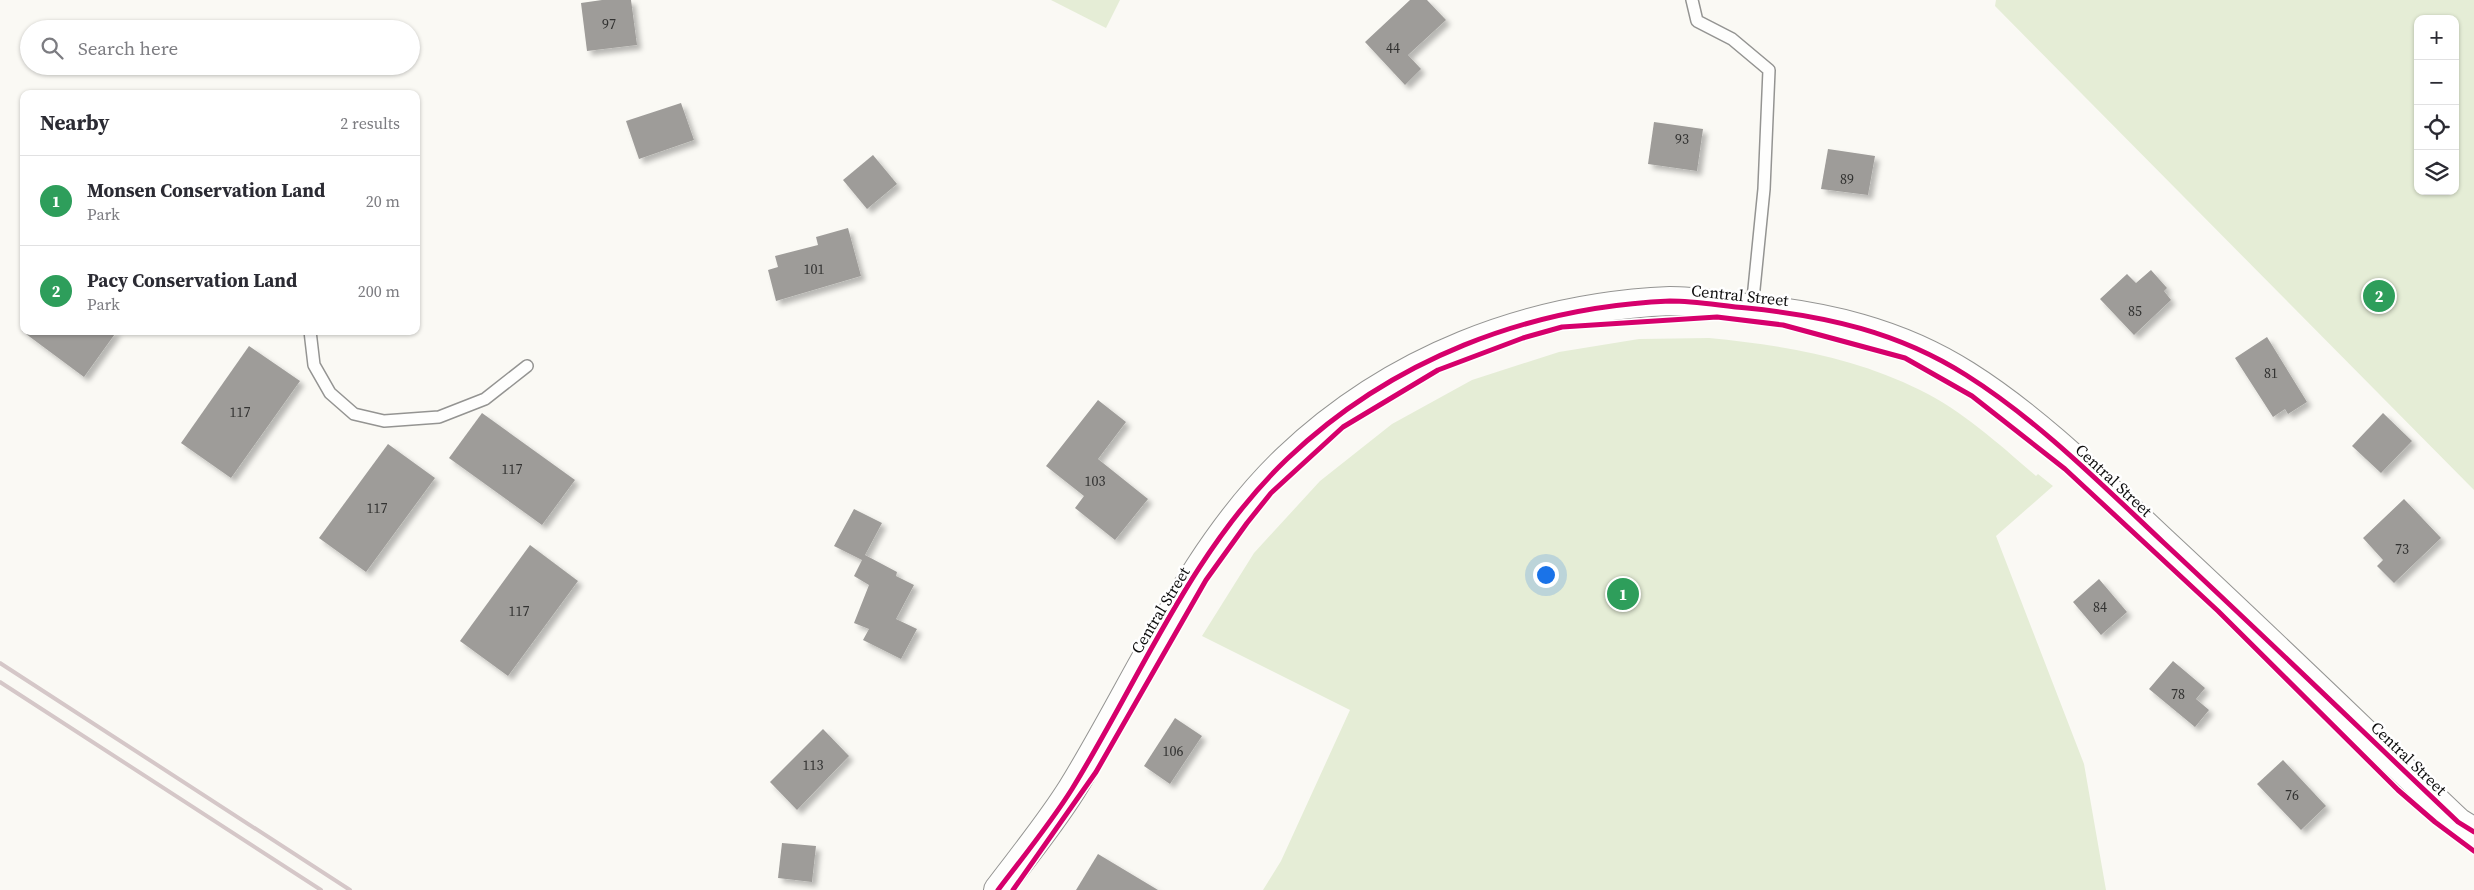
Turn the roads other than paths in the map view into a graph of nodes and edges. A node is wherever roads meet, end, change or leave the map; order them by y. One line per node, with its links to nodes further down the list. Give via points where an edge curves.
1 (1692, 0): 2 (lane, via 1697,20 1732,39 1769,70 1764,189)
2 (1752, 309): 5 (street, Central Street, via 1826,318 1895,338 1963,372 1999,397 2082,465 2458,822); 6 (street, Central Street, via 1676,301 1611,306 1550,316 1493,332 1440,355 1390,380 1335,418 1286,460 1237,515 1188,584 1071,790)
3 (310, 335): 4 (lane, via 314,365 330,393 354,414 384,421 439,417 485,399)
4 (527, 366)
5 (2474, 832)
6 (998, 890)

